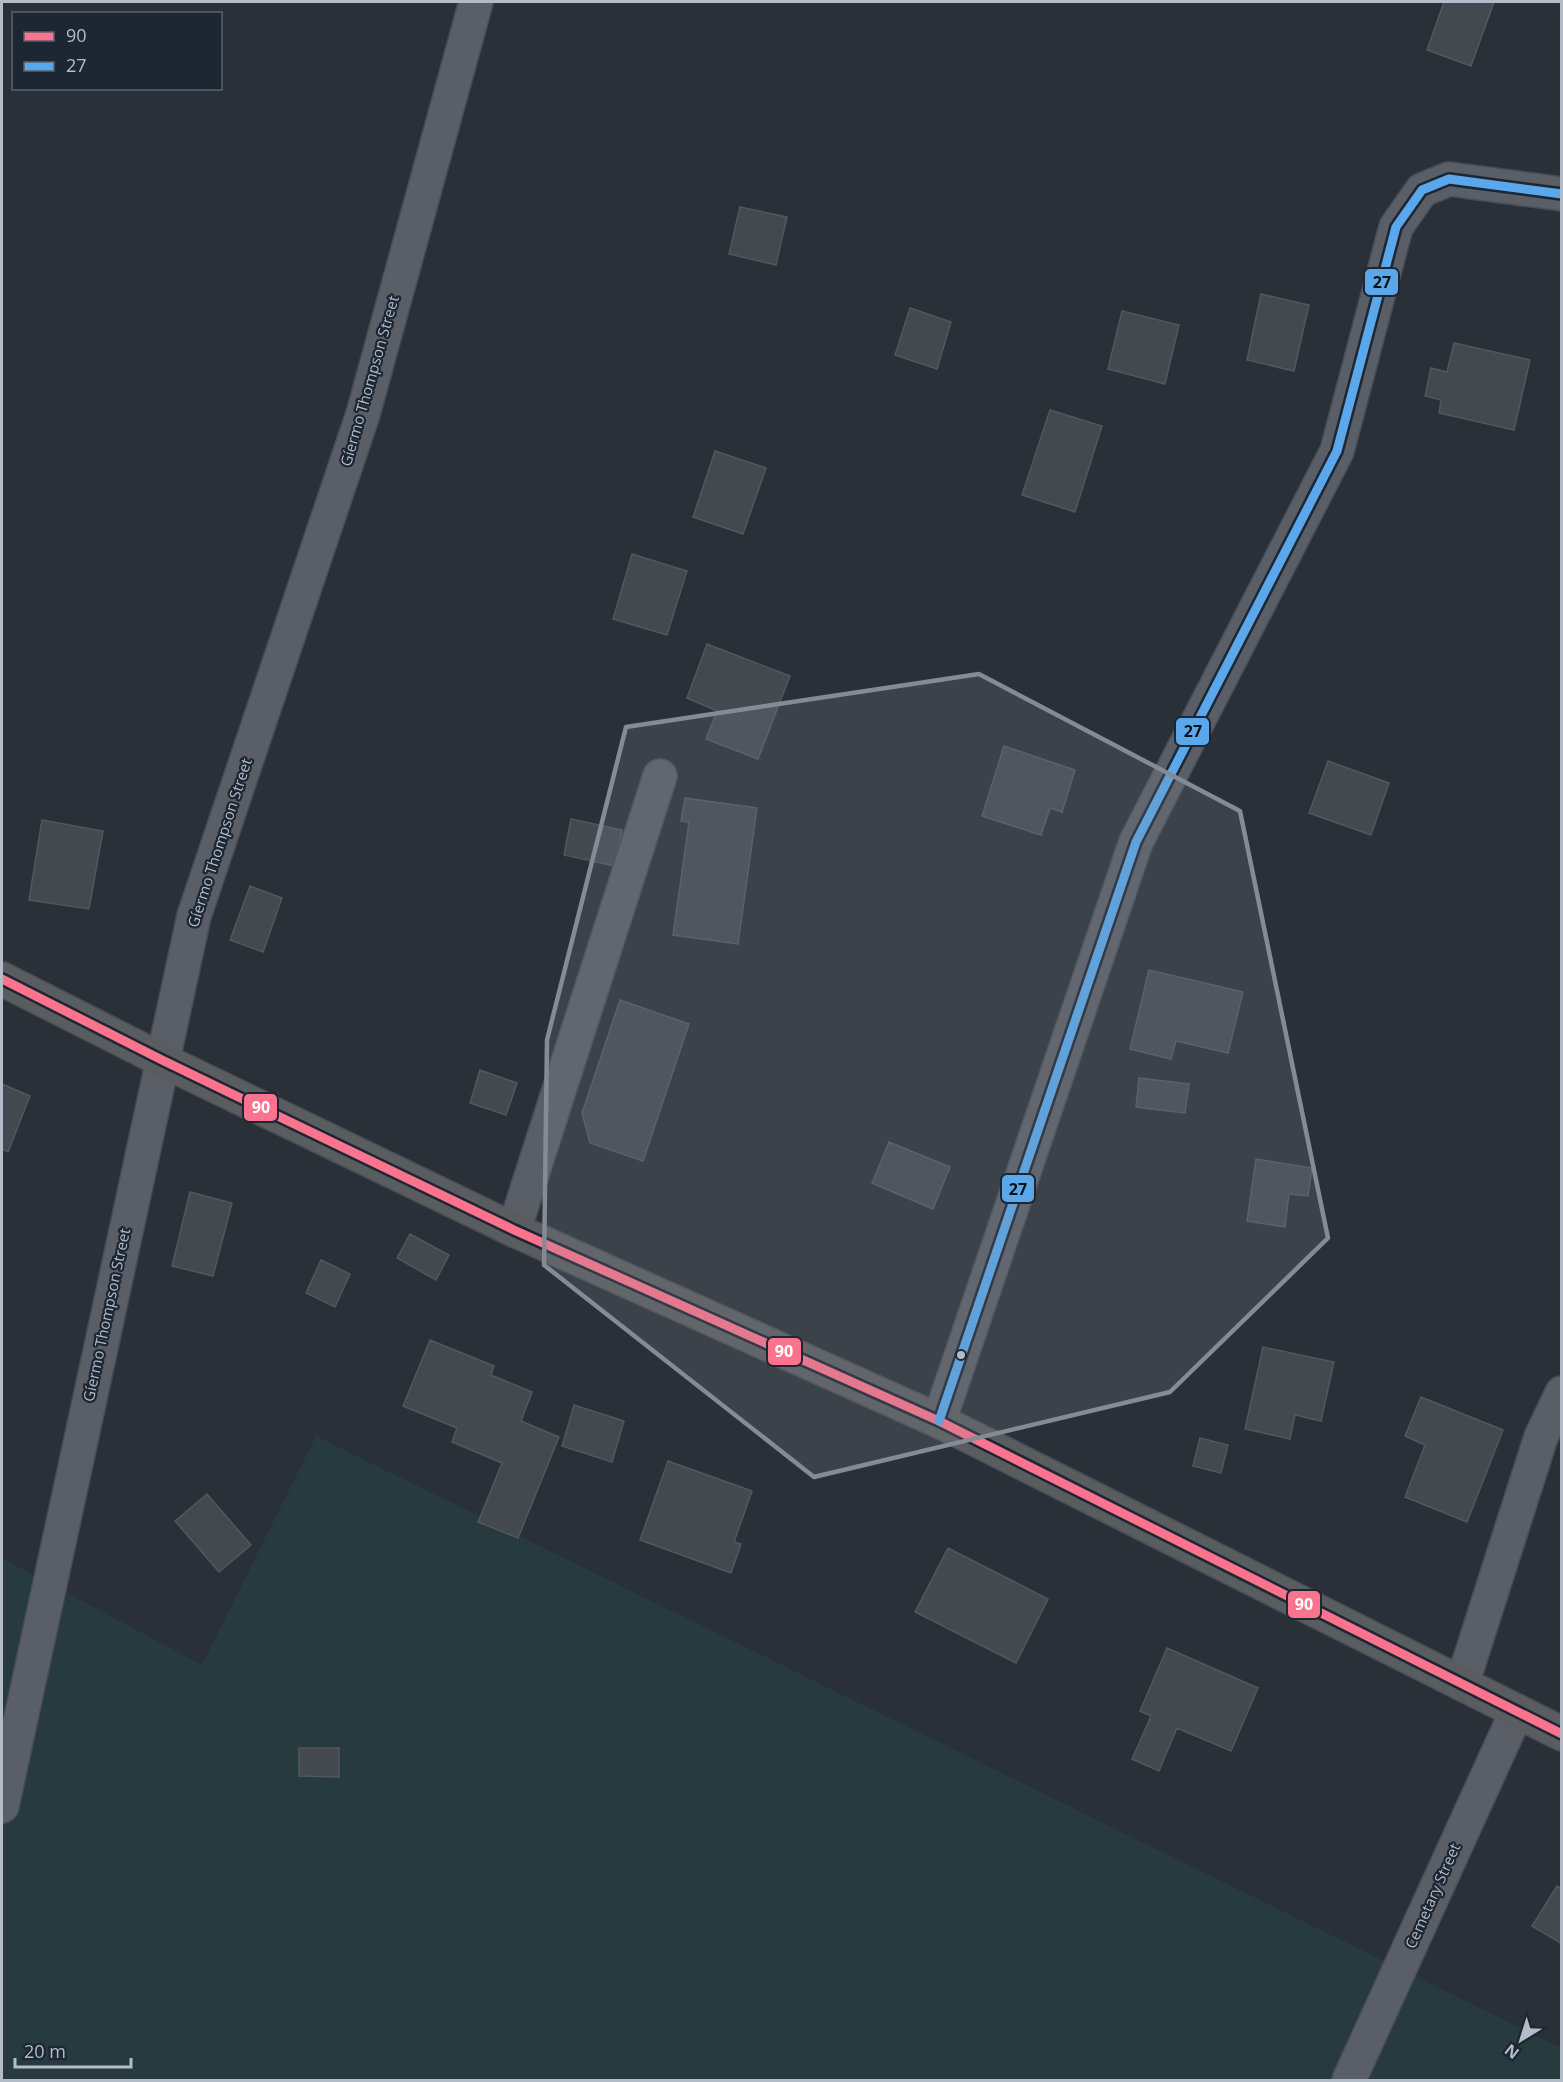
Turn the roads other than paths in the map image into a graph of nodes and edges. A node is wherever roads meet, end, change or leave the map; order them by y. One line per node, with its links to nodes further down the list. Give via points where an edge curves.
1 (476, 2): 5 (street, Gíermo Thompson Street, via 363,414 194,915)
2 (1562, 194): 8 (street, via 1449,179 1422,190 1396,227 1337,451 1136,842)
3 (660, 776): 6 (street)
4 (5, 979): 5 (highway)
5 (162, 1059): 6 (highway); 12 (street, Gíermo Thompson Street)
6 (514, 1230): 8 (highway)
7 (1562, 1393): 9 (street, via 1541,1437)
8 (939, 1421): 9 (highway)
9 (1462, 1684): 10 (highway)
10 (1517, 1711): 11 (highway); 13 (street, Cemetary Street)
11 (1562, 1734)
12 (2, 1806)
13 (1349, 2080)

